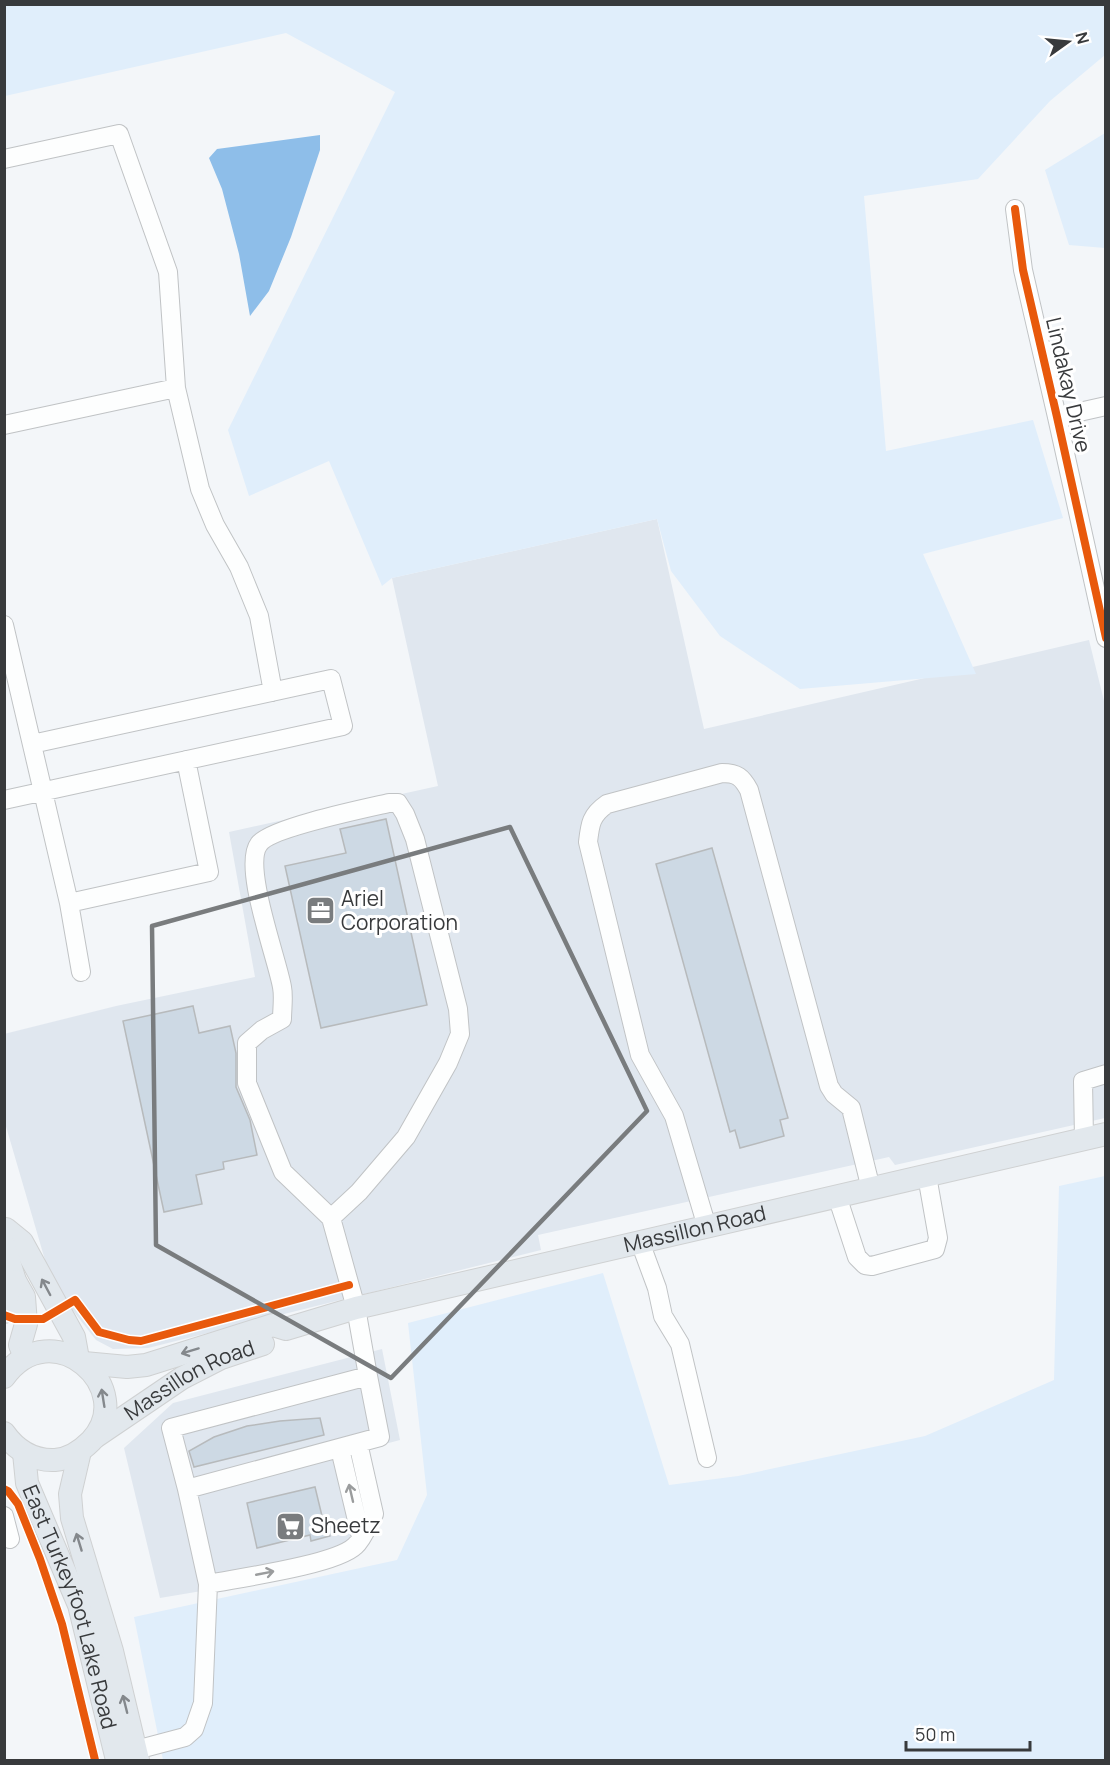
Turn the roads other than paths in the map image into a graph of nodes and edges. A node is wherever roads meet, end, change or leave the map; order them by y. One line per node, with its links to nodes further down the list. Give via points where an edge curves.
1 (4, 159): 3 (street, via 119,134 168,272)
2 (1015, 209): 5 (street, Lindakay Drive, via 1023,270)
3 (176, 388): 6 (street); 9 (street, via 200,489 259,616)
4 (1106, 406): 5 (street)
5 (1058, 417): 8 (street, Lindakay Drive)
6 (4, 425)
7 (4, 625): 10 (street)
8 (1106, 638)
9 (273, 692): 10 (street); 11 (street, via 331,679 343,726)
10 (32, 744): 12 (street)
11 (186, 760): 12 (street); 14 (street, via 209,872)
12 (43, 791): 13 (street); 14 (street)
13 (4, 800)
14 (69, 903): 15 (street)
15 (81, 972)
16 (1106, 1074): 17 (street, via 1083,1081)
17 (1095, 1136): 18 (main road, Massillon Road)
18 (927, 1176): 19 (main road, Massillon Road); 20 (street, via 938,1238 935,1249 872,1266 857,1257)
19 (871, 1189): 20 (main road, Massillon Road); 22 (street, via 851,1108 829,1086 749,790 735,773 722,773 607,804 597,811 590,824 588,842 640,1055 674,1116)
20 (837, 1196): 22 (main road, Massillon Road)
21 (331, 1218): 21 (street, via 406,1137 448,1064 460,1034 458,1009 415,839 398,803 318,820 271,835 259,843 254,856 256,888 283,989 282,1019 247,1043 247,1083 283,1172); 26 (street)
22 (707, 1227): 24 (main road, Massillon Road)
23 (5, 1234): 25 (main road); 29 (main road, one-way to 23, via 74,1337 22,1242)
24 (640, 1242): 26 (main road, Massillon Road); 36 (street, via 663,1316 680,1344)
25 (15, 1281): 27 (main road); 30 (main road, via 24,1296 26,1324)
26 (356, 1308): 28 (main road, Massillon Road); 31 (street)
27 (4, 1312)
28 (286, 1329): 29 (main road, Massillon Road, one-way to 29, via 273,1325 127,1368); 34 (main road, Massillon Road, via 277,1340 222,1358 182,1378)
29 (81, 1361): 30 (main road, Massillon Road, via 57,1351 40,1352); 34 (main road, East Turkeyfoot Lake Road, one-way to 29, via 102,1423 105,1407 96,1376)
30 (11, 1368)
31 (368, 1376): 33 (street, via 380,1437); 39 (street, via 171,1428)
32 (11, 1442): 34 (main road, Massillon Road, via 39,1459 55,1460); 38 (main road, East Turkeyfoot Lake Road)
33 (358, 1443): 35 (street); 41 (street, via 374,1514)
34 (88, 1444): 44 (main road, East Turkeyfoot Lake Road, one-way to 34, via 112,1651 72,1518 70,1494)
35 (340, 1449): 39 (street); 41 (street, one-way to 35)
36 (707, 1458)
37 (4, 1471): 38 (main road)
38 (27, 1483): 44 (main road, East Turkeyfoot Lake Road, via 80,1605)
39 (187, 1490): 43 (street)
40 (4, 1516): 42 (street)
41 (361, 1538): 43 (street, one-way to 41, via 335,1557 355,1547)
42 (10, 1539)
43 (207, 1584): 44 (street, via 203,1703 194,1729 185,1737)
44 (130, 1757)

